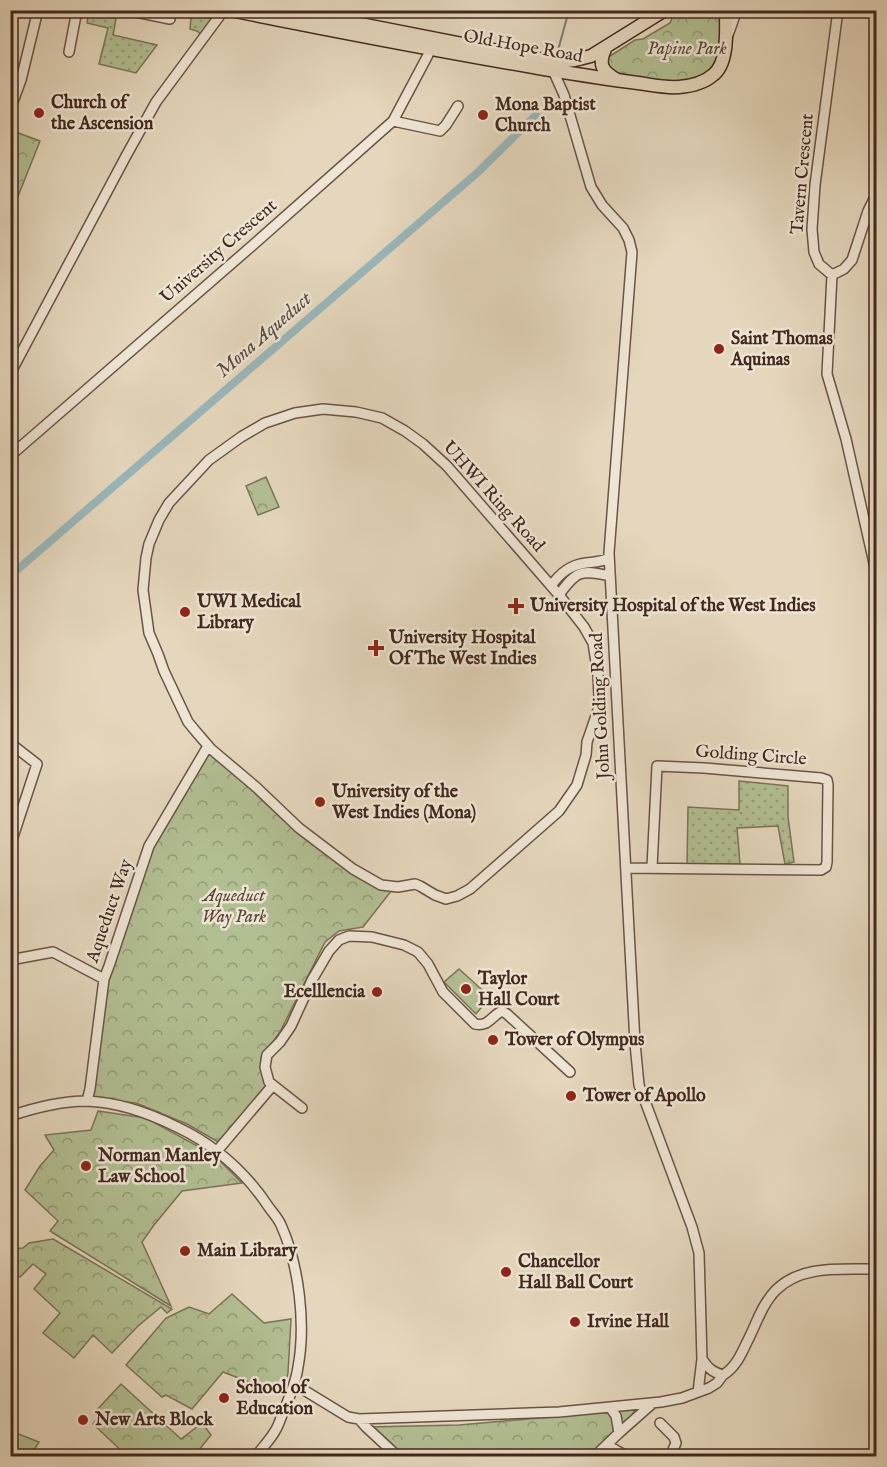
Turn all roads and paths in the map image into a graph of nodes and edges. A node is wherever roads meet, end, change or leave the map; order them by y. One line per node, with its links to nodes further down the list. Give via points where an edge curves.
1 (38, 10): 18 (street)
2 (77, 10): 14 (street)
3 (126, 10): 11 (street)
4 (224, 10): 25 (street, via 156,102)
5 (230, 10): 16 (main road, Old Hope Road, via 484,59)
6 (289, 10): 16 (main road, Old Hope Road)
7 (664, 10): 13 (main road, Old Hope Road)
8 (726, 10): 12 (main road)
9 (737, 10): 12 (street)
10 (838, 10): 24 (street, Tavern Crescent, via 812,229 819,264)
11 (170, 19)
12 (725, 48): 19 (main road, Old Hope Road, via 715,74 691,86)
13 (604, 49): 16 (main road, Old Hope Road); 19 (main road, via 603,68)
14 (69, 52)
15 (428, 55): 22 (street, University Crescent)
16 (551, 66): 19 (main road, Old Hope Road); 27 (street, John Golding Road, via 564,94 591,187 623,228 632,252)
17 (10, 78): 18 (street)
18 (21, 80): 21 (street)
19 (618, 81)
20 (458, 106): 22 (street, via 440,131)
21 (10, 110)
22 (393, 121): 26 (street, University Crescent)
23 (876, 195): 24 (street, via 852,260)
24 (832, 275): 28 (street, via 827,374)
25 (10, 374)
26 (10, 456)
27 (609, 558): 29 (street, John Golding Road); 30 (street, via 572,566)
28 (876, 572)
29 (610, 576): 31 (street, via 576,575); 36 (street, John Golding Road)
30 (551, 586): 31 (street, UHWI Ring Road); 33 (street, UHWI Ring Road, via 447,466 402,429 375,416 324,409 265,423 209,460 169,503 149,543 146,558 143,590 149,633 188,722)
31 (559, 595): 33 (street, UHWI Ring Road, via 593,643 598,675 598,710 577,784 559,811 457,896 446,899 415,884 398,887 371,880 294,824)
32 (10, 743): 34 (street, via 37,764)
33 (208, 746): 38 (street, Aqueduct Way, via 150,846)
34 (10, 846)
35 (652, 867): 35 (street, Golding Circle, via 821,870 827,862 827,780 657,766); 36 (street, Golding Circle)
36 (626, 868): 46 (street, John Golding Road, via 639,1085 699,1253)
37 (10, 960): 38 (street, via 53,952)
38 (104, 979): 41 (street, Aqueduct Way)
39 (570, 1072): 40 (street, via 502,1011 489,1023 475,1024 443,992 418,952 372,937 350,936 339,940 329,951 291,1026 267,1055 265,1067)
40 (273, 1085): 42 (street); 44 (street)
41 (87, 1101): 43 (street); 44 (street, via 130,1108 162,1119)
42 (302, 1108)
43 (10, 1116)
44 (217, 1151): 48 (street, via 229,1159 265,1201 280,1224 292,1260 301,1316)
45 (876, 1269): 47 (street, via 824,1269 785,1283 764,1307 742,1353)
46 (702, 1359): 47 (street, via 708,1368); 49 (street, John Golding Road)
47 (723, 1375): 49 (street, via 717,1383)
48 (294, 1384): 52 (street, via 348,1417); 57 (street, via 276,1430)
49 (699, 1392): 50 (street)
50 (654, 1402): 51 (street); 54 (street)
51 (615, 1406): 52 (street); 54 (street)
52 (359, 1419): 56 (street)
53 (660, 1423): 60 (street, via 676,1443)
54 (623, 1430): 55 (street)
55 (607, 1445): 58 (street); 59 (street)
56 (393, 1452)
57 (256, 1456)
58 (595, 1456)
59 (626, 1456)
60 (667, 1456)

